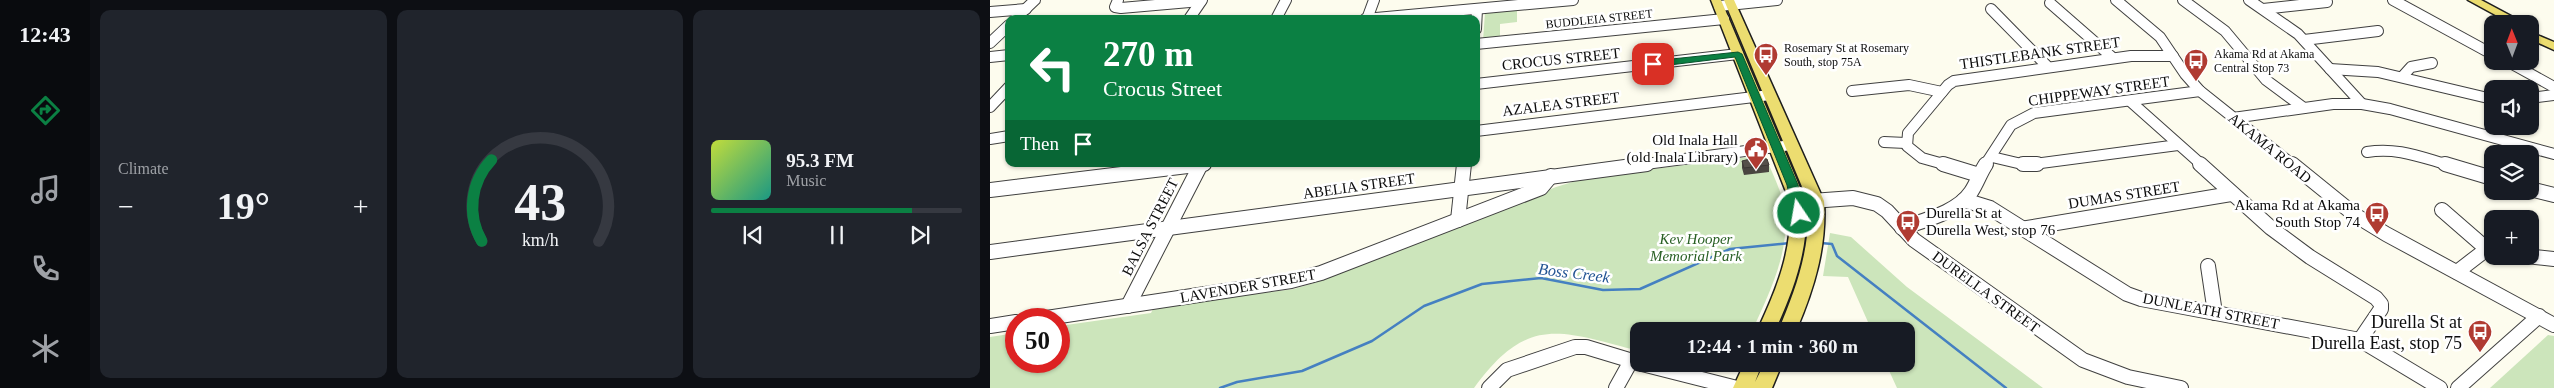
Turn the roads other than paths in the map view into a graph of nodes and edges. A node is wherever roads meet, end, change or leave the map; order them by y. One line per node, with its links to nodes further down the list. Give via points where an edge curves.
1 (1035, 0): 19 (street)
2 (1118, 0): 13 (street, via 1115,7 1121,8)
3 (1286, 0): 26 (street)
4 (1374, 0): 27 (street)
5 (1574, 0): 14 (street)
6 (1777, 0): 16 (street)
7 (2116, 0): 46 (street, AKAMA ROAD, via 2156,33)
8 (2183, 0): 70 (street, via 2225,31 2262,76)
9 (2249, 0): 20 (street)
10 (2393, 0): 43 (street)
11 (2460, 0): 31 (main road)
12 (2473, 0): 32 (main road)
13 (1201, 1): 25 (street)
14 (1548, 1): 21 (street)
15 (2327, 2): 20 (street)
16 (1724, 3): 33 (main road); 63 (main road)
17 (2050, 3): 48 (street)
18 (1457, 5): 21 (street); 28 (street)
19 (1026, 9): 23 (street); 24 (street)
20 (2263, 9): 39 (street)
21 (1478, 10): 29 (street); 30 (street)
22 (1991, 10): 50 (street)
23 (990, 12)
24 (1019, 15)
25 (1192, 15)
26 (1278, 15)
27 (1368, 15)
28 (1392, 15)
29 (1437, 15)
30 (1477, 15)
31 (2490, 15)
32 (2503, 15)
33 (1724, 18): 41 (street, BUDDLEIA STREET); 44 (main road)
34 (1005, 29): 40 (street)
35 (2378, 31): 39 (street)
36 (2539, 33): 38 (main road)
37 (2539, 36): 42 (main road)
38 (2554, 38)
39 (2304, 40): 51 (street)
40 (990, 43)
41 (1480, 44)
42 (2554, 47)
43 (2484, 50)
44 (1738, 54): 54 (street, CROCUS STREET); 65 (main road)
45 (1005, 55): 47 (street)
46 (2173, 56): 48 (street, THISTLEBANK STREET); 58 (street, AKAMA ROAD)
47 (990, 57)
48 (2113, 58): 50 (street, THISTLEBANK STREET)
49 (2432, 63): 53 (street, via 2411,66)
50 (2047, 66): 59 (street, THISTLEBANK STREET, via 1962,78)
51 (2330, 69): 53 (street); 68 (street)
52 (2523, 70): 55 (street)
53 (2402, 77): 66 (street)
54 (1480, 84)
55 (2554, 87)
56 (1005, 91): 61 (street)
57 (1852, 91): 59 (street, via 1909,85)
58 (2200, 91): 67 (street, CHIPPEWAY STREET); 71 (street, AKAMA ROAD)
59 (1942, 92): 76 (street, THISTLEBANK STREET, via 1908,133)
60 (1005, 93): 69 (street)
61 (990, 94)
62 (2554, 94): 64 (street)
63 (1770, 95): 65 (street, AZALEA STREET); 77 (main road)
64 (2539, 96)
65 (1755, 97): 72 (street, AZALEA STREET); 79 (main road)
66 (2484, 97)
67 (2130, 100): 78 (street); 82 (street, CHIPPEWAY STREET, via 2034,113 2021,118 2011,125)
68 (2362, 104): 70 (street); 81 (street)
69 (990, 107)
70 (2304, 108): 71 (street)
71 (2233, 118): 109 (street, AKAMA ROAD, via 2340,205)
72 (1480, 131)
73 (1005, 136): 74 (street)
74 (990, 138)
75 (1884, 142): 76 (street)
76 (1906, 143): 86 (street, via 1922,158)
77 (1791, 145): 79 (street, ABELIA STREET); 95 (main road)
78 (2178, 145): 82 (street, via 2026,165); 92 (street)
79 (1776, 147): 88 (street, ABELIA STREET, via 1551,176); 96 (main road)
80 (2367, 152): 87 (street, via 2399,151)
81 (2554, 154)
82 (1992, 157): 86 (street, CHIPPEWAY STREET)
83 (1177, 167): 90 (street)
84 (1199, 167): 99 (street, BALSA STREET)
85 (1464, 167): 89 (street)
86 (1979, 175): 94 (street, CHIPPEWAY STREET)
87 (2484, 176)
88 (1533, 185): 89 (street, ABELIA STREET); 98 (street, LAVENDER STREET)
89 (1461, 188): 98 (street); 99 (street, ABELIA STREET)
90 (990, 190)
91 (2539, 191): 93 (street)
92 (2231, 194): 101 (street, DUMAS STREET); 119 (street, via 2296,247 2376,298 2381,309)
93 (2554, 196)
94 (1964, 200): 100 (street, CHIPPEWAY STREET, via 1943,213); 101 (street, DUNLEATH STREET, via 1990,208)
95 (1816, 201): 96 (street, DURELLA STREET); 100 (street, DURELLA STREET, via 1865,200 1887,211); 102 (main road)
96 (1798, 202): 102 (main road)
97 (2442, 210): 103 (street)
98 (1458, 220): 110 (street, LAVENDER STREET, via 1321,273 1291,281)
99 (1168, 227): 104 (street, ABELIA STREET); 110 (street, BALSA STREET)
100 (1902, 228): 130 (street, DURELLA STREET, via 1914,240 2083,360 2128,377)
101 (2022, 228): 111 (street, DUNLEATH STREET, via 2127,294)
102 (1806, 245): 114 (main road); 115 (main road, via 1803,294)
103 (2484, 245)
104 (990, 252)
105 (2484, 254): 109 (street)
106 (2539, 257): 107 (street)
107 (2554, 259)
108 (2208, 266): 111 (street)
109 (2457, 272): 113 (street, AKAMA ROAD)
110 (1128, 306): 112 (street, LAVENDER STREET)
111 (2216, 313): 119 (street, DUNLEATH STREET)
112 (1070, 315)
113 (2539, 316): 117 (street, AKAMA ROAD); 132 (street)
114 (1770, 322)
115 (1791, 322)
116 (1005, 324): 118 (street)
117 (2554, 324)
118 (990, 326)
119 (2360, 340): 131 (street, DUNLEATH STREET)
120 (1630, 361): 125 (street, via 1575,347 1507,370)
121 (1630, 371): 126 (street)
122 (1673, 372): 127 (street)
123 (1750, 372): 128 (main road)
124 (1769, 372): 129 (main road)
125 (1489, 388)
126 (1616, 388)
127 (1737, 388)
128 (1743, 388)
129 (1762, 388)
130 (2181, 388)
131 (2440, 388)
132 (2458, 388)

